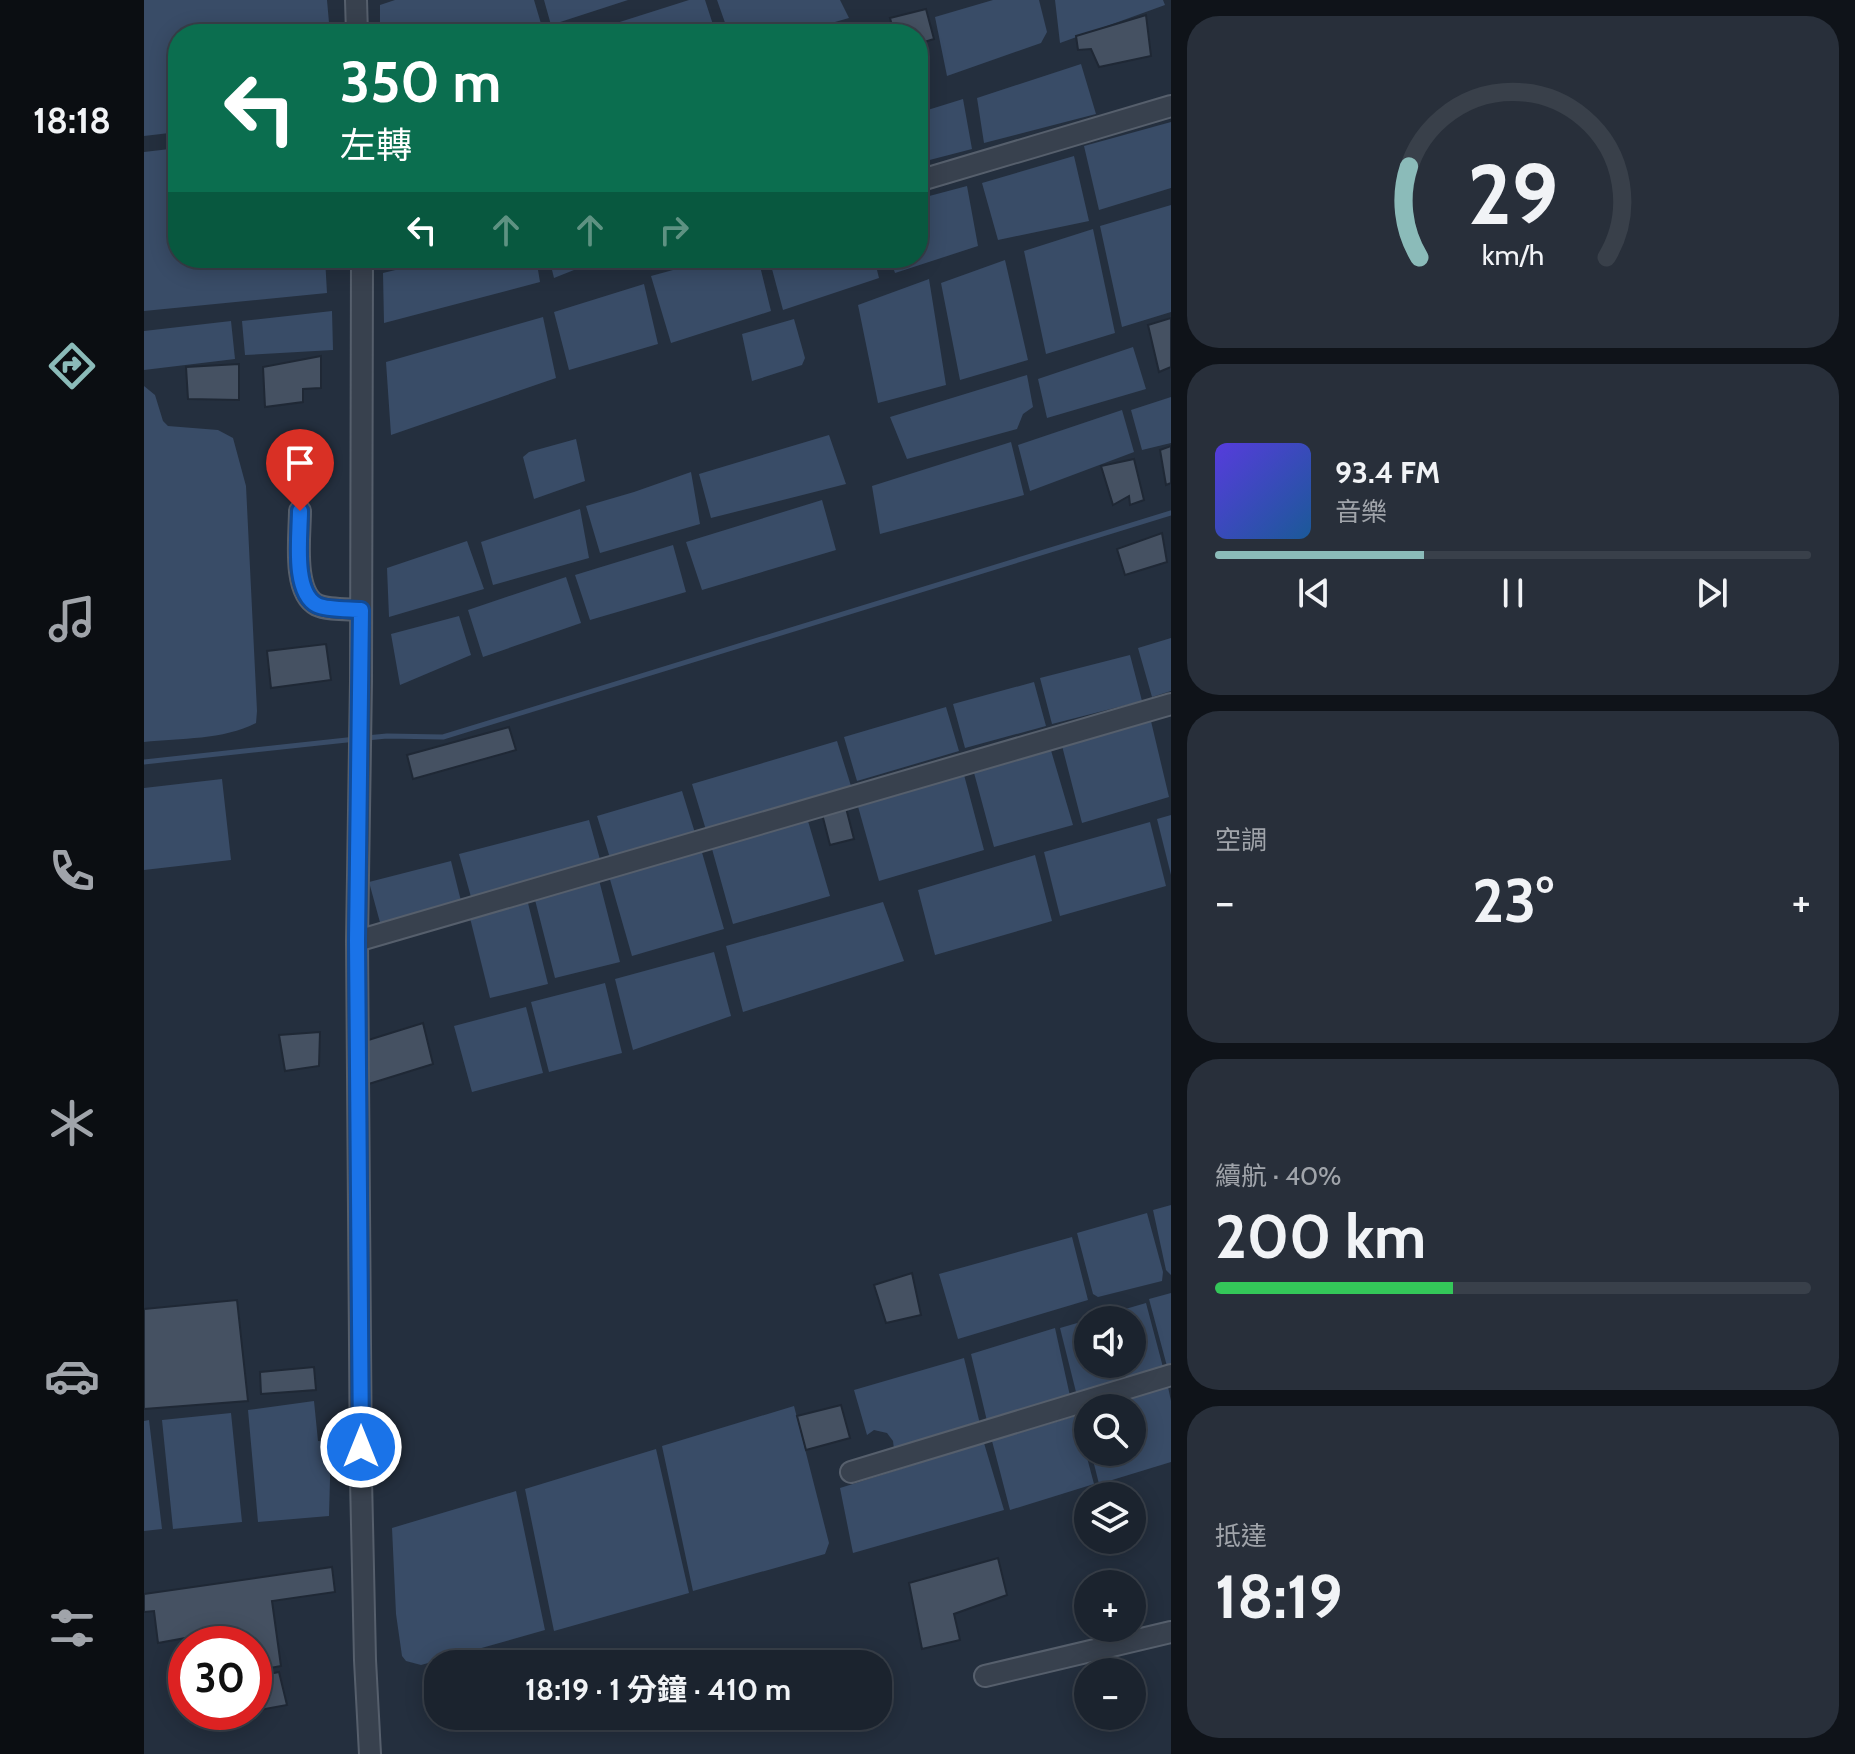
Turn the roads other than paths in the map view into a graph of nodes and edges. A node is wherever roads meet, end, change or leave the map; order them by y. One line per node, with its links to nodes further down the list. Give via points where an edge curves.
1 (356, 0): 2 (street)
2 (357, 24)
3 (1171, 106): 4 (street)
4 (928, 178)
5 (362, 268): 7 (street)
6 (300, 511): 7 (street, via 300,573 307,597 319,606)
7 (361, 610): 9 (street)
8 (1171, 704): 9 (street)
9 (357, 941): 14 (street, via 361,1479)
10 (1171, 1375): 11 (street)
11 (851, 1472)
12 (1171, 1632): 13 (street)
13 (985, 1676)
14 (370, 1754)

